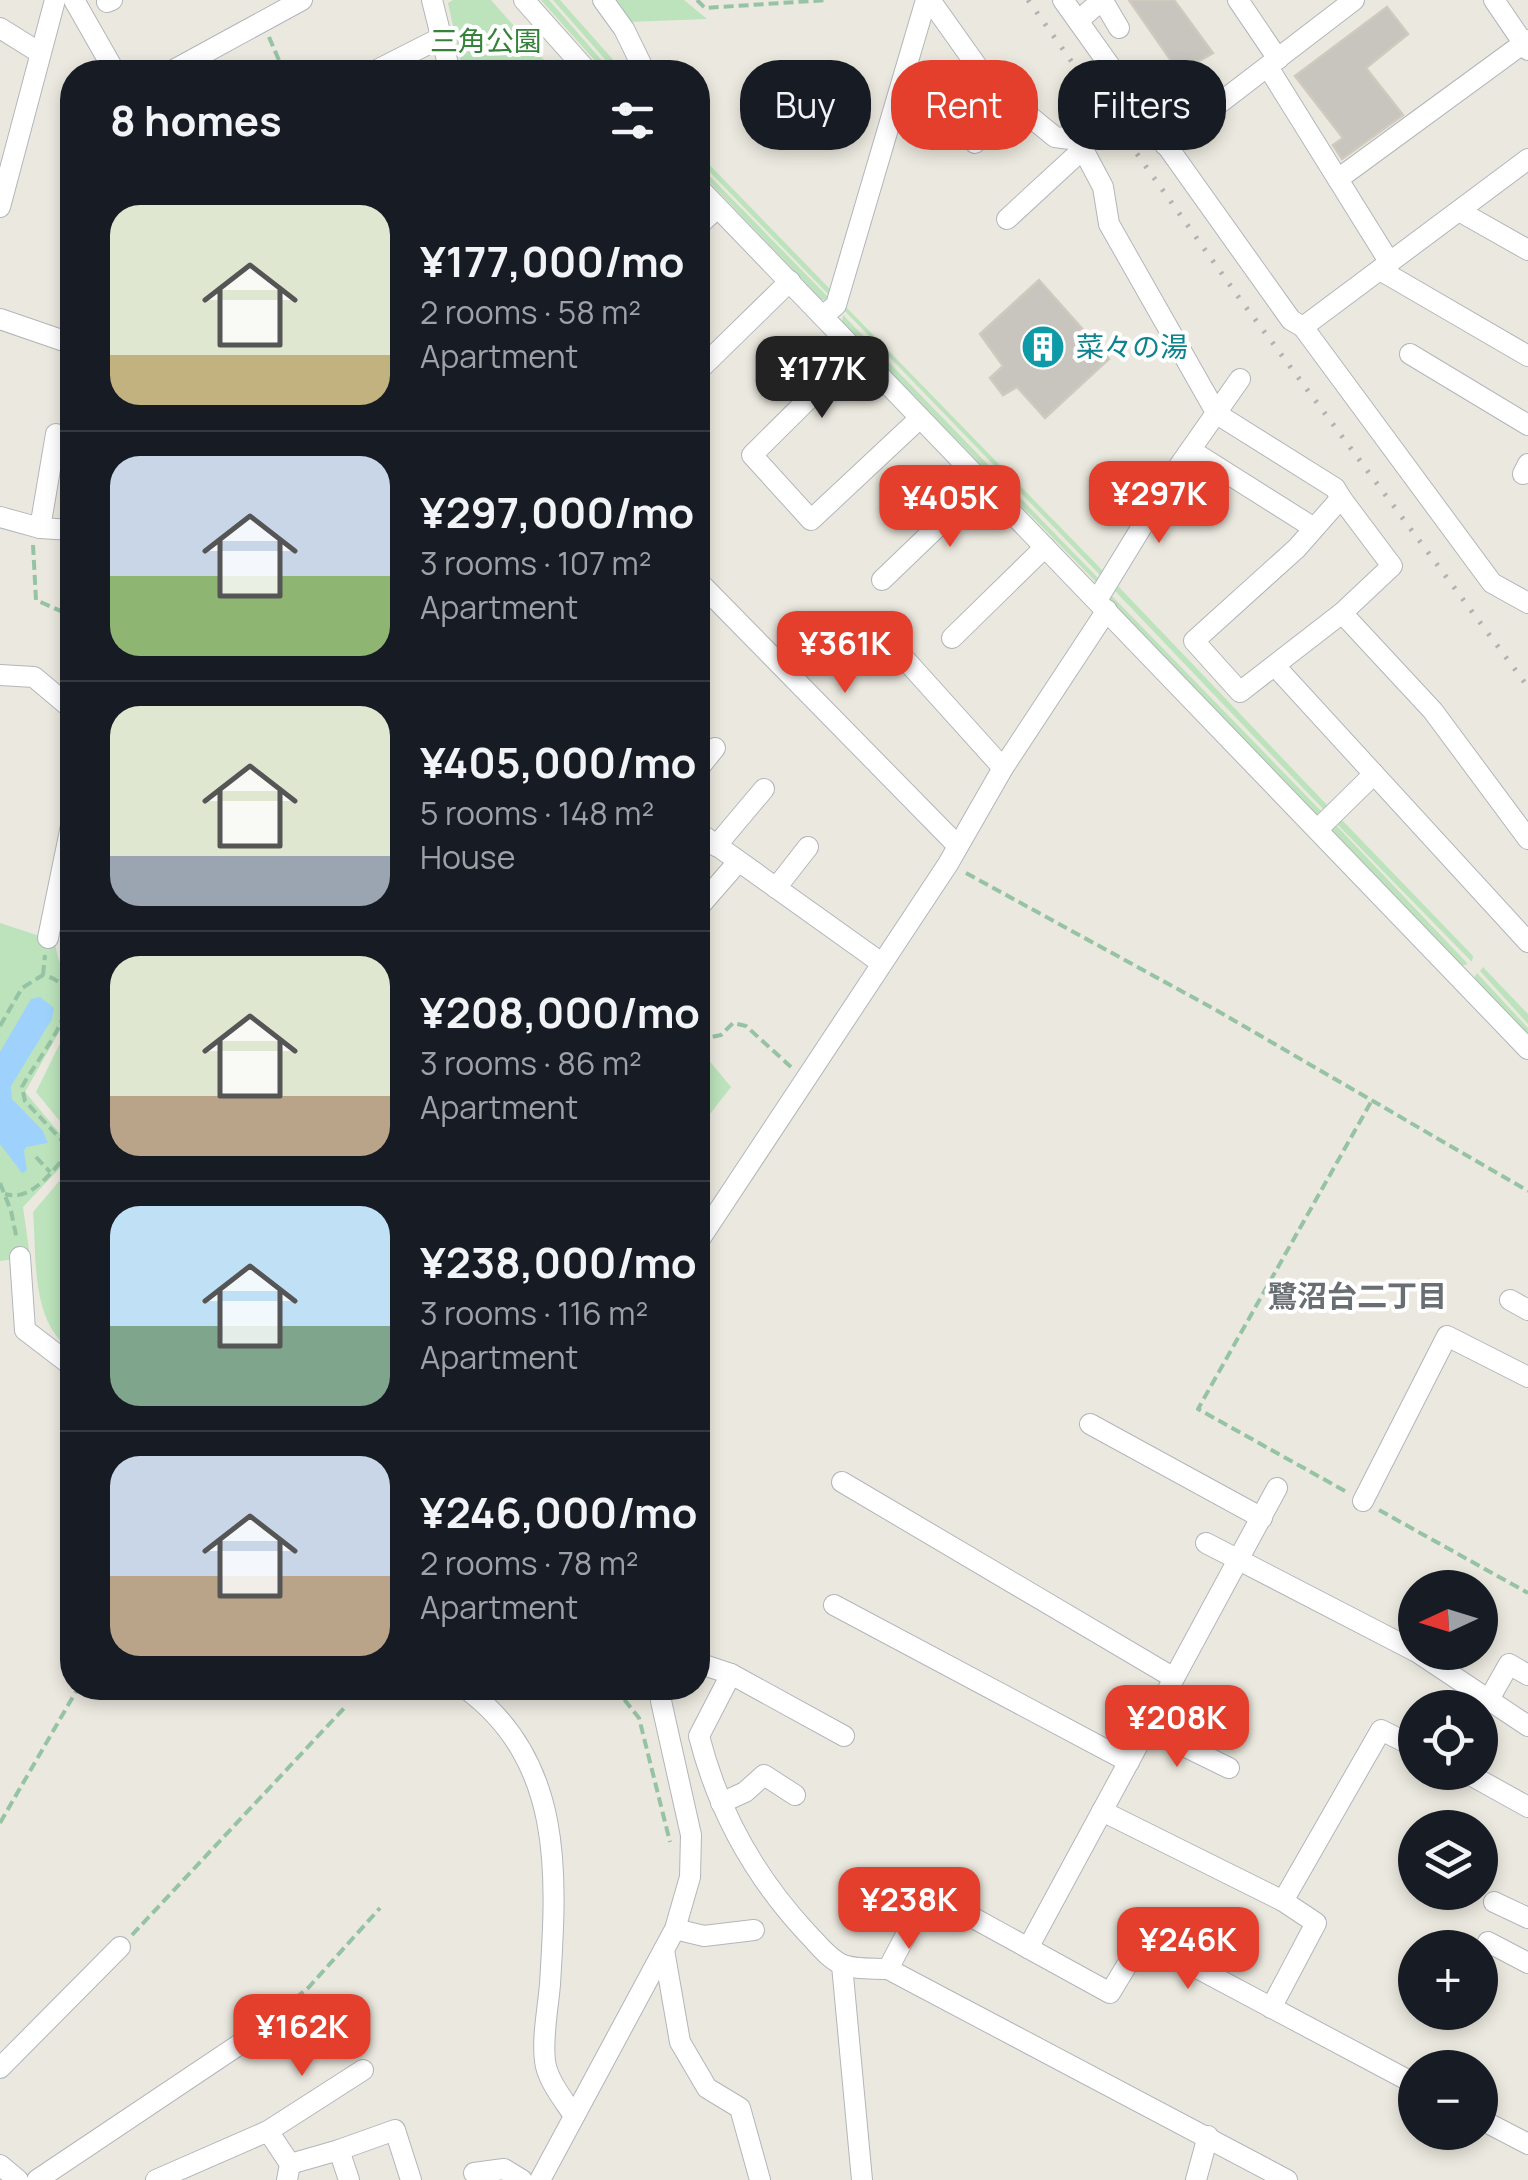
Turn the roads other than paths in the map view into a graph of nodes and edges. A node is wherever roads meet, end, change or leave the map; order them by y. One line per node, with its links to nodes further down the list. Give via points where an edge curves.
1 (55, 0): 18 (street)
2 (74, 0): 19 (street)
3 (302, 0): 20 (street)
4 (432, 0): 16 (street)
5 (524, 0): 23 (street)
6 (603, 0): 24 (street)
7 (928, 0): 25 (street); 45 (street, via 836,304)
8 (1063, 0): 13 (street)
9 (1238, 0): 27 (street)
10 (1354, 0): 27 (street)
11 (1494, 0): 17 (street)
12 (1103, 1): 13 (street); 15 (street)
13 (1078, 21): 26 (street)
14 (0, 28): 18 (street)
15 (1118, 28)
16 (442, 36): 21 (street); 22 (street)
17 (1526, 44): 35 (street)
18 (40, 53): 37 (street)
19 (108, 60)
20 (192, 60)
21 (395, 60)
22 (447, 60)
23 (577, 60)
24 (638, 60)
25 (972, 60)
26 (1105, 60)
27 (1273, 63): 28 (street); 35 (street)
28 (1226, 99)
29 (1038, 123): 30 (street)
30 (1058, 137)
31 (1082, 150): 41 (street)
32 (1084, 150): 54 (street, via 1103,187 1109,224)
33 (1169, 150): 47 (street, via 1291,320)
34 (1528, 159): 39 (street)
35 (1338, 179): 43 (street)
36 (710, 200): 38 (street)
37 (0, 207)
38 (717, 208): 40 (street); 44 (street)
39 (1458, 211): 42 (street); 43 (street)
40 (710, 215)
41 (1007, 219)
42 (1528, 250)
43 (1385, 266): 47 (street); 51 (street)
44 (790, 281): 45 (street); 52 (street)
45 (823, 316): 49 (street)
46 (0, 319): 48 (street)
47 (1303, 327): 68 (street, via 1492,582)
48 (60, 340)
49 (857, 351): 55 (street); 55 (street, via 752,455 811,520)
50 (1410, 354): 56 (street)
51 (1528, 356)
52 (710, 359)
53 (1240, 380): 54 (street)
54 (1217, 414): 58 (street); 60 (street)
55 (920, 418): 59 (street)
56 (1528, 425)
57 (60, 435): 62 (street)
58 (1186, 459): 63 (street); 69 (street)
59 (983, 484): 65 (street); 66 (street)
60 (1341, 498): 63 (street); 70 (street, via 1392,566)
61 (0, 517): 62 (street)
62 (36, 526): 64 (street)
63 (1314, 528): 73 (street, via 1194,641 1240,692)
64 (60, 529)
65 (1045, 547): 69 (street); 71 (street)
66 (882, 580)
67 (710, 594): 86 (street)
68 (1528, 603)
69 (1102, 605): 78 (street); 81 (street)
70 (1342, 613): 73 (street); 82 (street, via 1433,711)
71 (952, 638)
72 (903, 657): 78 (street)
73 (1275, 666): 79 (street)
74 (0, 675): 75 (street, via 34,676)
75 (60, 699)
76 (715, 748): 77 (street)
77 (710, 754)
78 (1003, 768): 86 (street)
79 (1374, 774): 81 (street); 92 (street)
80 (764, 789): 84 (street)
81 (1318, 829): 94 (street)
82 (1528, 840)
83 (710, 841): 84 (street)
84 (716, 846): 87 (street)
85 (808, 847): 89 (street)
86 (953, 855): 93 (street)
87 (738, 862): 89 (street); 90 (street)
88 (60, 880): 91 (street)
89 (776, 888): 93 (street)
90 (710, 894)
91 (48, 938)
92 (1528, 942)
93 (880, 962): 95 (street)
94 (1528, 1049)
95 (710, 1224)
96 (20, 1257): 97 (street, via 25,1330)
97 (60, 1357)
98 (1528, 1377): 102 (street, via 1447,1336)
99 (1090, 1424): 103 (street)
100 (842, 1482): 112 (street)
101 (1277, 1488): 103 (street)
102 (1363, 1500)
103 (1262, 1518): 105 (street)
104 (1206, 1542): 105 (street)
105 (1239, 1559): 107 (street); 112 (street)
106 (834, 1605): 122 (street)
107 (1398, 1643)
108 (710, 1667): 110 (street)
109 (1442, 1670): 113 (street)
110 (731, 1674): 120 (street); 126 (street, via 699,1736)
111 (1528, 1675): 114 (street, via 1509,1664)
112 (1174, 1678): 119 (street)
113 (1472, 1690)
114 (1494, 1690)
115 (480, 1700): 146 (street, via 520,1742 549,1818 552,1942 545,2064)
116 (661, 1700): 132 (street, via 691,1835 690,1877)
117 (1498, 1707): 118 (street)
118 (1528, 1726)
119 (1147, 1728): 122 (street); 123 (street)
120 (844, 1736)
121 (1398, 1738): 129 (street, via 1381,1730)
122 (1129, 1762): 128 (street)
123 (1229, 1768)
124 (1498, 1790): 127 (street)
125 (795, 1794): 126 (street, via 764,1776)
126 (721, 1803): 139 (street, via 769,1890)
127 (1528, 1806)
128 (1102, 1811): 129 (street); 135 (street)
129 (1283, 1901): 141 (street, via 1316,1923)
130 (1498, 1904): 131 (street)
131 (1528, 1918)
132 (674, 1929): 133 (street, via 704,1936); 137 (street)
133 (754, 1930)
134 (120, 1947): 143 (street)
135 (1028, 1948): 140 (street, via 928,1892); 141 (street, via 1110,1993 1139,1945 1152,1944)
136 (1498, 1948): 138 (street)
137 (664, 1950): 146 (street); 163 (street, via 680,2042 708,2088 740,2108)
138 (1528, 1964)
139 (842, 1965): 140 (street); 164 (street)
140 (888, 1969): 149 (street)
141 (1271, 2008): 145 (street)
142 (246, 2040): 157 (street)
143 (0, 2068)
144 (363, 2070): 148 (street)
145 (1398, 2075)
146 (574, 2116): 162 (street)
147 (1498, 2128): 150 (street)
148 (268, 2131): 153 (street); 158 (street)
149 (1208, 2136): 155 (street); 165 (street)
150 (1528, 2144)
151 (339, 2150): 153 (street); 159 (street); 160 (street, via 394,2130)
152 (0, 2165): 156 (street)
153 (288, 2172)
154 (474, 2173): 161 (street, via 504,2169)
155 (1281, 2178)
156 (18, 2180)
157 (37, 2180)
158 (156, 2180)
159 (350, 2180)
160 (411, 2180)
161 (522, 2180)
162 (540, 2180)
163 (760, 2180)
164 (862, 2180)
165 (1196, 2180)

